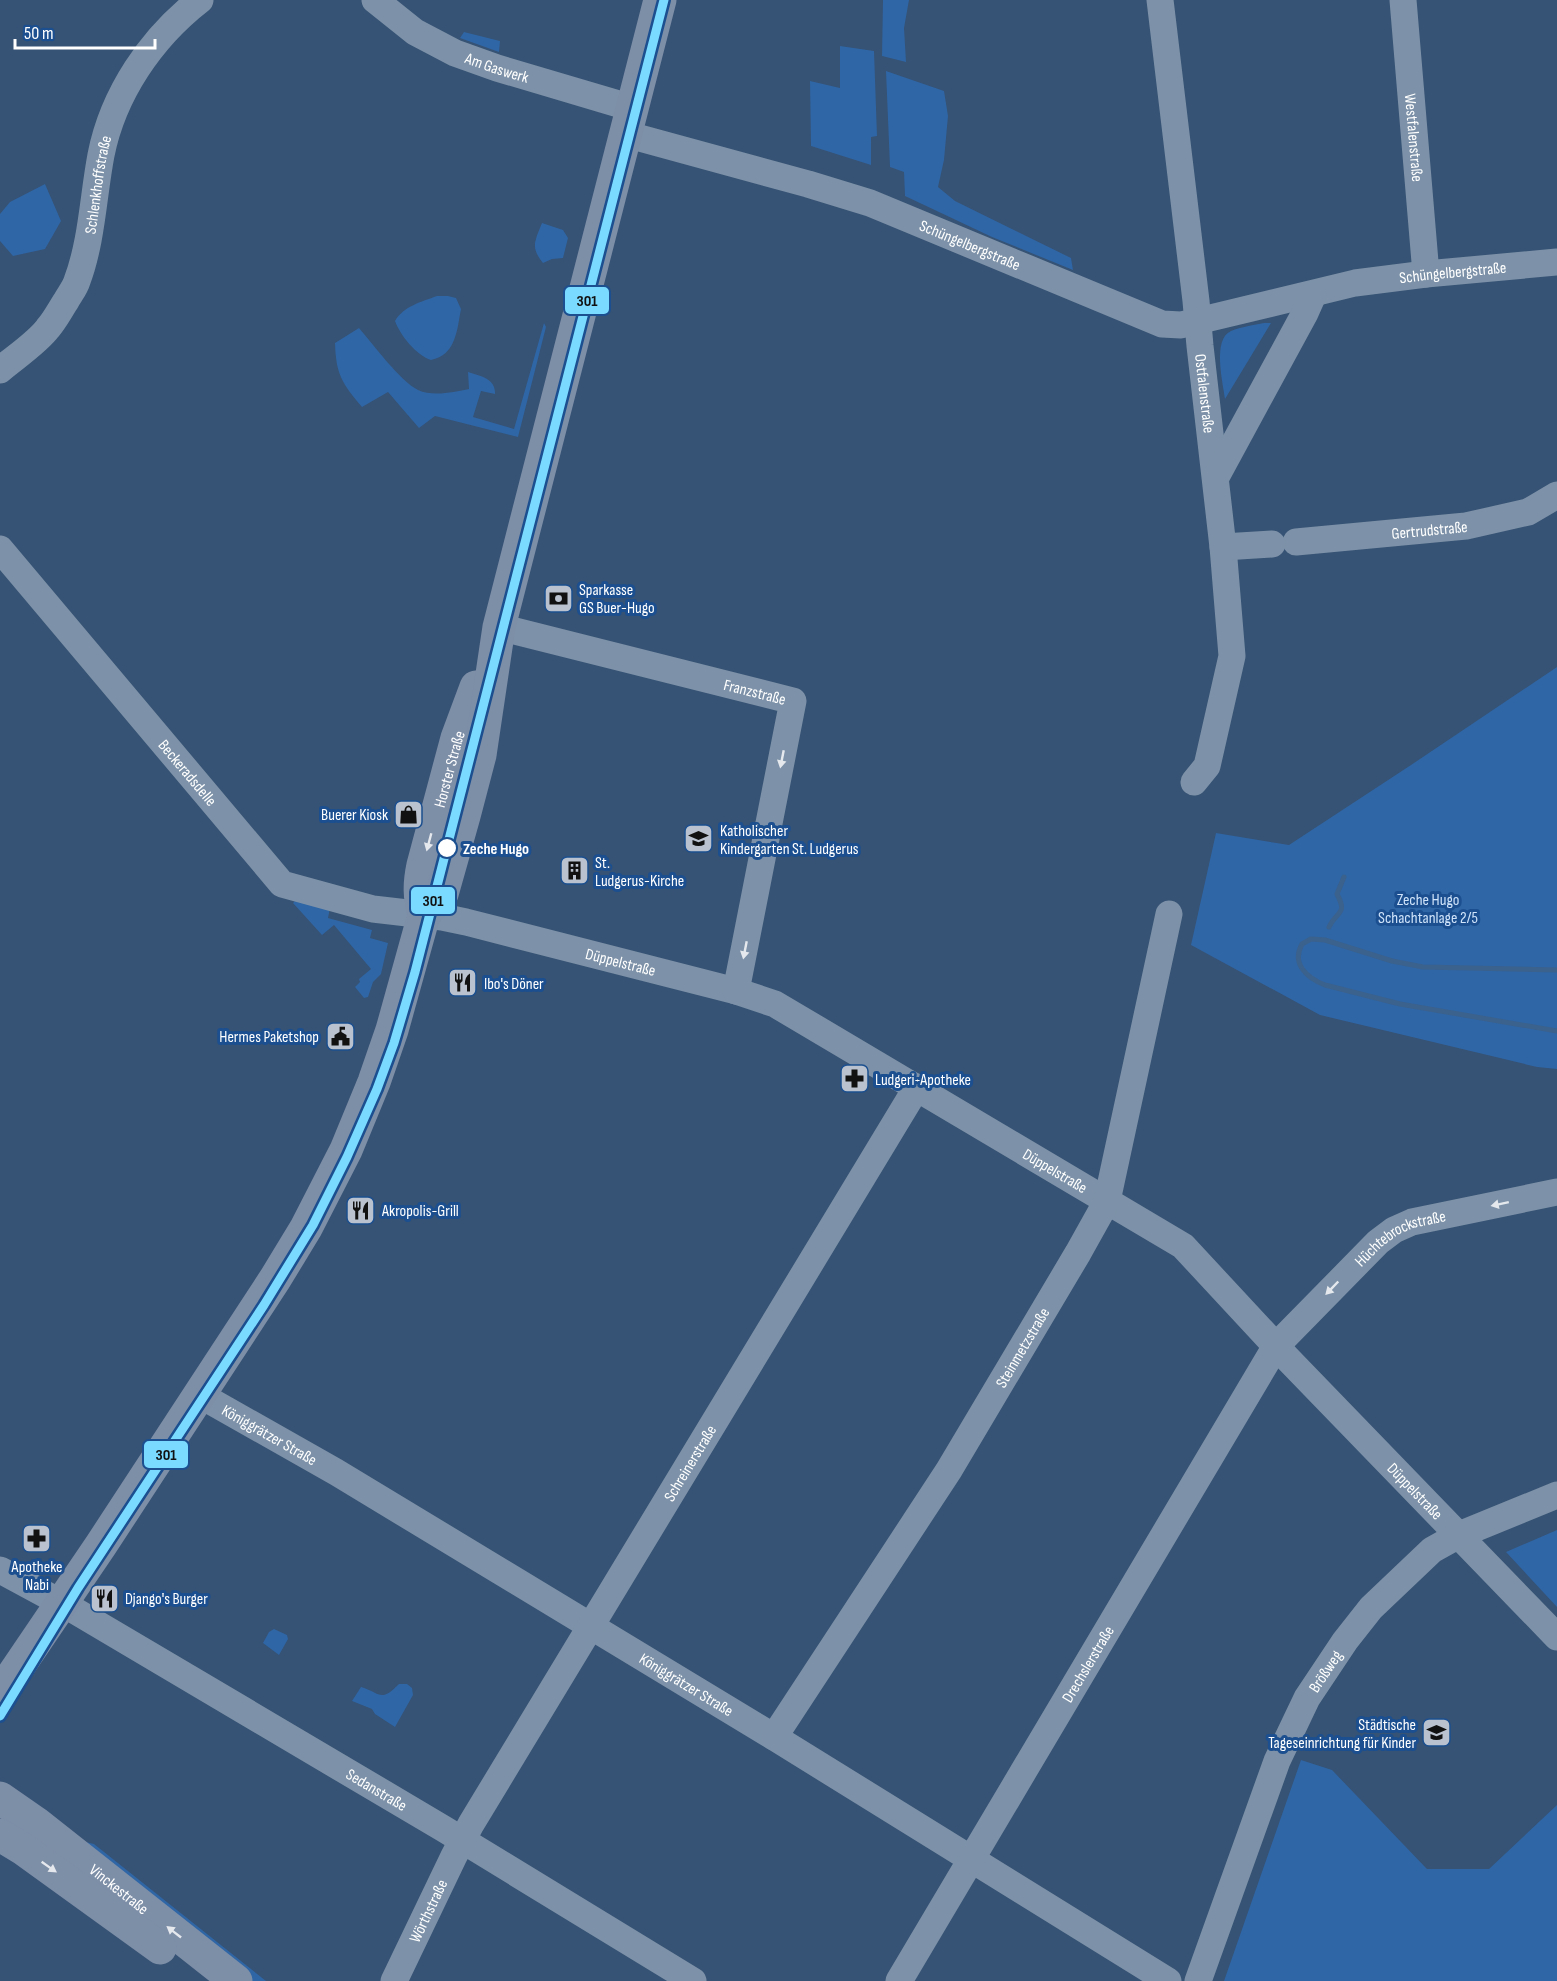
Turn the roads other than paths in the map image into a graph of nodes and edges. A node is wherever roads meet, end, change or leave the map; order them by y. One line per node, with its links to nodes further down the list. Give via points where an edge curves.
1 (200, 0): 11 (street, Schlenkhoffstraße, via 156,42 117,107 101,156 91,226 77,283 47,330)
2 (375, 0): 6 (street, Am Gaswerk, via 415,32 455,53)
3 (660, 0): 6 (main road, Horster Straße)
4 (1160, 0): 10 (street, Ostfalenstraße)
5 (1403, 0): 8 (street, Westfalenstraße)
6 (628, 121): 10 (street, Schüngelbergstraße, via 870,203 1162,324); 16 (main road, Horster Straße)
7 (1557, 262): 8 (street, Schüngelbergstraße)
8 (1426, 274): 9 (street, Schüngelbergstraße, via 1355,284)
9 (1313, 295): 10 (street, Schüngelbergstraße); 12 (street)
10 (1198, 321): 12 (street, Ostfalenstraße)
11 (0, 370)
12 (1215, 477): 14 (street, Ostfalenstraße)
13 (1557, 495): 14 (street, Gertrudstraße, via 1528,512 1466,526)
14 (1223, 547): 17 (street, Ostfalenstraße, via 1232,656 1207,766)
15 (0, 549): 19 (street, Beckeradsdelle, via 282,884 373,909)
16 (500, 627): 19 (main road, Horster Straße, via 480,756 442,894); 20 (street, Franzstraße, one-way to 20, via 794,701)
17 (1194, 782)
18 (1169, 914): 23 (street, Steinmetzstraße)
19 (424, 915): 20 (street, Düppelstraße, via 470,923); 25 (main road, Horster Straße, via 392,1030 346,1150 300,1238)
20 (736, 992): 21 (street, Düppelstraße, via 775,1004)
21 (917, 1087): 23 (street, Düppelstraße); 30 (street, Schreinerstraße)
22 (1557, 1192): 24 (street, Hüchtebrockstraße, one-way to 24, via 1412,1222 1394,1230)
23 (1107, 1201): 24 (street, Düppelstraße, via 1183,1246); 33 (street, Steinmetzstraße, via 949,1470)
24 (1276, 1346): 27 (street, Düppelstraße); 37 (street, Drechslerstraße)
25 (200, 1395): 29 (main road, Horster Straße); 30 (street, Königgrätzer Straße)
26 (1557, 1495): 27 (street, Brößweg)
27 (1459, 1534): 31 (street, Düppelstraße); 44 (street, Brößweg, via 1432,1550 1371,1608 1307,1698 1277,1761)
28 (0, 1570): 29 (street, Sedanstraße)
29 (60, 1603): 32 (main road, Horster Straße); 36 (street, Sedanstraße)
30 (591, 1626): 33 (street, Königgrätzer Straße); 36 (street, Schreinerstraße)
31 (1557, 1637)
32 (0, 1694)
33 (774, 1737): 37 (street, Königgrätzer Straße)
34 (0, 1798): 39 (main road, Vinckestraße, one-way to 34)
35 (0, 1835): 38 (main road, Vinckestraße, one-way to 38)
36 (462, 1840): 40 (street, Wörthstraße); 41 (street, Sedanstraße)
37 (972, 1859): 42 (street, Drechslerstraße); 43 (street, Königgrätzer Straße)
38 (204, 1981)
39 (236, 1981)
40 (394, 1981)
41 (693, 1981)
42 (899, 1981)
43 (1168, 1981)
44 (1198, 1981)

